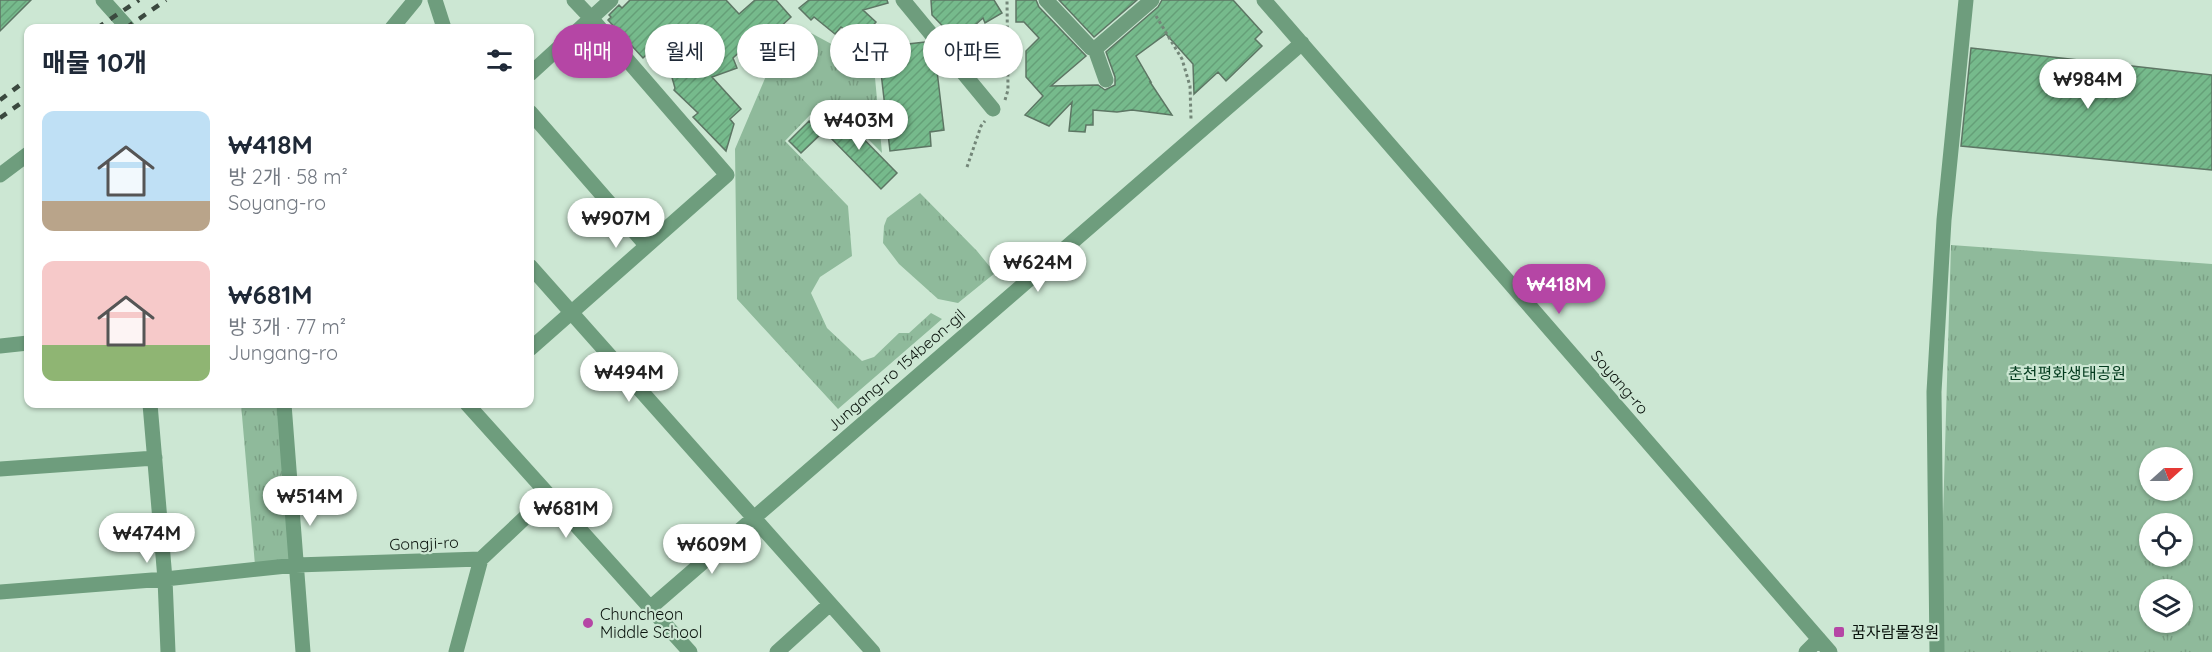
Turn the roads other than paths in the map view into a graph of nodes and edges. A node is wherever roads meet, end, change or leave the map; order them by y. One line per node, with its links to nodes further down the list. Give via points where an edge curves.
1 (415, 0): 13 (street)
2 (435, 0): 14 (street)
3 (574, 0): 11 (street)
4 (611, 0): 11 (street)
5 (1047, 0): 16 (street)
6 (1264, 0): 15 (street, Soyang-ro)
7 (1966, 0): 51 (street, via 1944,220 1934,392)
8 (106, 1): 12 (street)
9 (908, 2): 19 (street)
10 (1150, 2): 16 (street)
11 (591, 18): 17 (street); 23 (street, via 727,175)
12 (125, 24)
13 (395, 24)
14 (443, 24)
15 (1302, 43): 35 (street, Jungang-ro 154beon-gil); 42 (street, Soyang-ro)
16 (1095, 49): 18 (street)
17 (534, 70)
18 (1106, 80)
19 (993, 109)
20 (534, 117): 23 (street)
21 (24, 157): 22 (street)
22 (0, 175)
23 (646, 245): 25 (street)
24 (534, 270): 25 (street)
25 (571, 312): 27 (street); 35 (street)
26 (24, 343): 28 (street)
27 (534, 345)
28 (0, 346)
29 (150, 408): 32 (street)
30 (284, 408): 37 (street)
31 (472, 408): 34 (street)
32 (155, 458): 33 (street); 38 (street)
33 (0, 469)
34 (549, 495): 36 (street, Gongji-ro); 41 (street)
35 (752, 518): 40 (street); 41 (street, Jungang-ro 154beon-gil)
36 (481, 559): 37 (street, Gongji-ro); 45 (street, Gongji-ro)
37 (296, 565): 38 (street, Gongji-ro); 44 (street)
38 (165, 579): 39 (street, Gongji-ro); 43 (street)
39 (0, 592)
40 (830, 604): 47 (street); 48 (street)
41 (650, 608): 46 (street)
42 (1819, 639): 49 (street); 50 (street, Soyang-ro)
43 (168, 652)
44 (303, 652)
45 (456, 652)
46 (690, 652)
47 (777, 652)
48 (873, 652)
49 (1806, 652)
50 (1830, 652)
51 (1937, 652)

